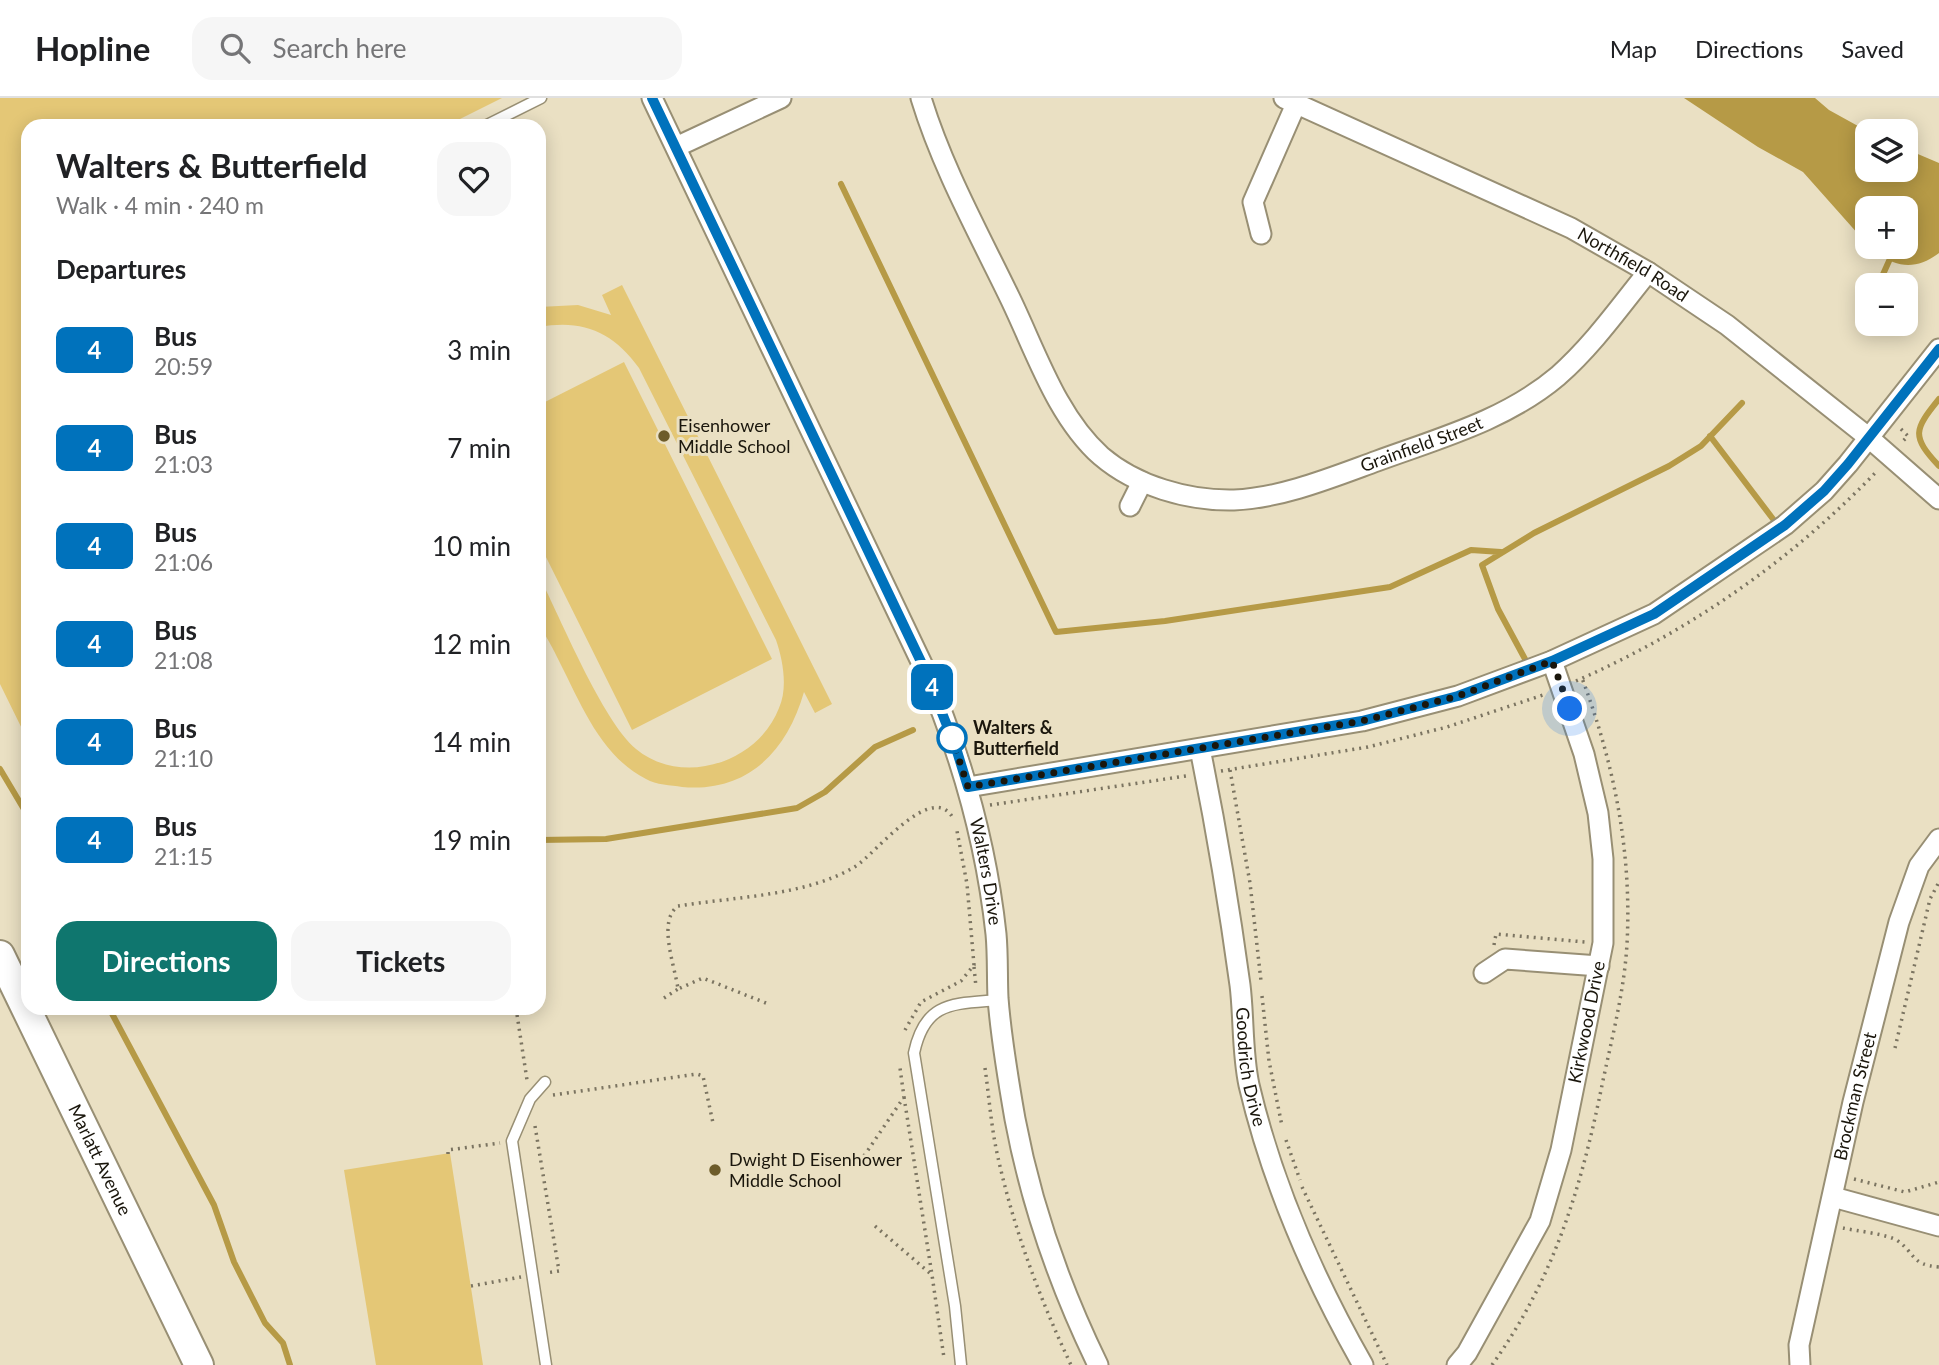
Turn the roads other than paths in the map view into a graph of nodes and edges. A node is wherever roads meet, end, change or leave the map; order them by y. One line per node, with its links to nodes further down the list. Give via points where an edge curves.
1 (541, 98): 6 (lane)
2 (652, 98): 7 (street, Walters Drive)
3 (781, 98): 7 (street)
4 (921, 98): 12 (street, Grainfield Street, via 943,157 1065,412 1100,455)
5 (1290, 101): 8 (street, via 1253,202); 9 (street, Northfield Road, via 1441,166 1571,228)
6 (499, 119)
7 (676, 147): 17 (street, Walters Drive, via 924,668)
8 (1261, 234)
9 (1648, 271): 11 (street, Northfield Road, via 1727,325); 12 (street, Grainfield Street, via 1592,343 1557,377 1512,408 1466,430 1263,496 1234,500 1200,497)
10 (1939, 349): 11 (street)
11 (1868, 437): 13 (street, Northfield Road); 15 (street, via 1824,491 1753,548 1654,614)
12 (1142, 482): 14 (street)
13 (1939, 499)
14 (1130, 506)
15 (1552, 661): 16 (street, via 1403,712); 20 (street, Kirkwood Drive, via 1584,754 1598,813 1604,925)
16 (1200, 749): 17 (street); 32 (street, Goodrich Drive, via 1229,903 1248,1081 1264,1145 1327,1298)
17 (968, 787): 23 (street, Walters Drive, via 990,892)
18 (1939, 839): 26 (street, Brockman Street, via 1919,866 1899,922)
19 (0, 955): 22 (street, Marlatt Avenue)
20 (1599, 966): 21 (street, via 1505,959); 33 (street, Kirkwood Drive, via 1561,1150 1540,1221)
21 (1484, 973)
22 (21, 998)
23 (998, 1000): 30 (lane, via 949,1004 933,1014 919,1029 914,1053); 31 (street, Walters Drive, via 1016,1121 1039,1213 1057,1272)
24 (29, 1015): 28 (street, Marlatt Avenue)
25 (545, 1082): 29 (lane, via 530,1099 512,1141)
26 (1833, 1197): 27 (street); 34 (street, Brockman Street, via 1799,1345)
27 (1939, 1226)
28 (199, 1365)
29 (546, 1365)
30 (961, 1365)
31 (1098, 1365)
32 (1363, 1365)
33 (1457, 1365)
34 (1800, 1365)

